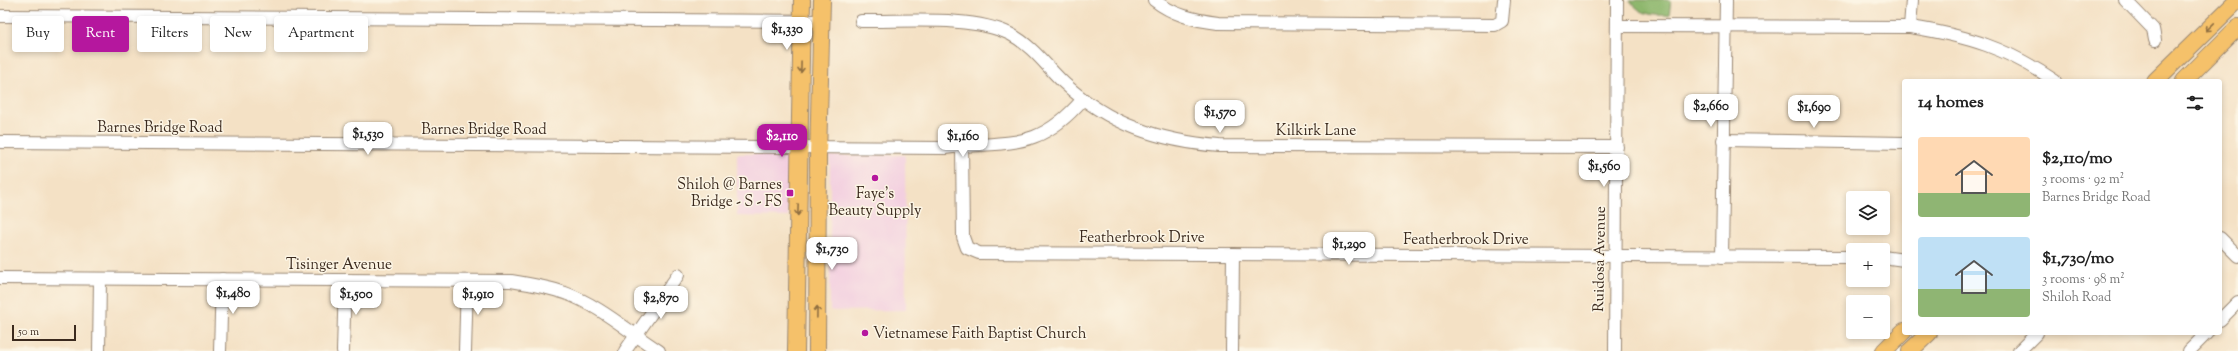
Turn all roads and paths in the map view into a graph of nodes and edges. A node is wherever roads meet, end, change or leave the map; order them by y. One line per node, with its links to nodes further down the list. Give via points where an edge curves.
1 (802, 0): 13 (main road)
2 (822, 0): 11 (main road)
3 (1154, 0): 4 (street, via 1185,17 1218,23 1487,25 1495,25 1502,21)
4 (1504, 0)
5 (1617, 0): 14 (street, Ruidosa Avenue)
6 (1726, 0): 15 (street)
7 (1912, 0): 16 (street)
8 (2125, 0): 18 (street, via 2153,28)
9 (2238, 0): 20 (main road, one-way to 20)
10 (0, 16): 13 (street)
11 (822, 21): 13 (street); 29 (main road)
12 (861, 21): 22 (street, Kilkirk Lane, via 960,22 1004,32 1026,44)
13 (802, 22): 27 (main road, one-way to 27)
14 (1617, 26): 15 (street); 28 (street, Ruidosa Avenue)
15 (1725, 26): 16 (street); 23 (street)
16 (1910, 27): 19 (street, via 1980,42 2013,55)
17 (2238, 27): 21 (main road)
18 (2155, 40)
19 (2052, 79)
20 (2157, 79)
21 (2186, 79)
22 (1082, 99): 26 (street, Barnes Bridge Road, via 1057,125 1040,136 1021,142); 28 (street, Kilkirk Lane, via 1147,133 1194,144)
23 (1723, 140): 25 (street); 34 (street)
24 (0, 142): 27 (street, Barnes Bridge Road)
25 (1902, 143)
26 (962, 146): 29 (street, Barnes Bridge Road, via 923,149); 31 (street, Featherbrook Drive, via 963,236 967,248 979,253)
27 (799, 147): 29 (street, Barnes Bridge Road); 57 (main road, one-way to 57)
28 (1616, 147): 32 (street, Ruidosa Avenue)
29 (819, 148): 58 (main road, one-way to 29)
30 (2222, 240): 33 (street)
31 (1233, 254): 32 (street, Featherbrook Drive); 59 (street)
32 (1614, 256): 34 (street, Featherbrook Drive); 60 (street, Ruidosa Avenue)
33 (2238, 256)
34 (1722, 257): 35 (street, Featherbrook Drive)
35 (1846, 257)
36 (1890, 258): 37 (street)
37 (1902, 260)
38 (678, 275): 50 (street)
39 (0, 278): 40 (street, Tisinger Avenue)
40 (100, 279): 41 (street, Tisinger Avenue); 51 (street)
41 (222, 279): 42 (street, Tisinger Avenue); 52 (street)
42 (345, 280): 43 (street, Tisinger Avenue); 53 (street)
43 (467, 280): 50 (street, Tisinger Avenue, via 524,283 566,293 592,306); 54 (street)
44 (2238, 302): 45 (street)
45 (2222, 318)
46 (1902, 333): 61 (main road)
47 (1926, 335): 62 (main road)
48 (2035, 335): 63 (street)
49 (2205, 335): 64 (street)
50 (635, 336): 55 (street); 56 (street, Tisinger Avenue)
51 (99, 351)
52 (220, 351)
53 (343, 351)
54 (465, 351)
55 (625, 351)
56 (659, 351)
57 (796, 351)
58 (817, 351)
59 (1232, 351)
60 (1615, 351)
61 (1884, 351)
62 (1910, 351)
63 (2019, 351)
64 (2189, 351)

